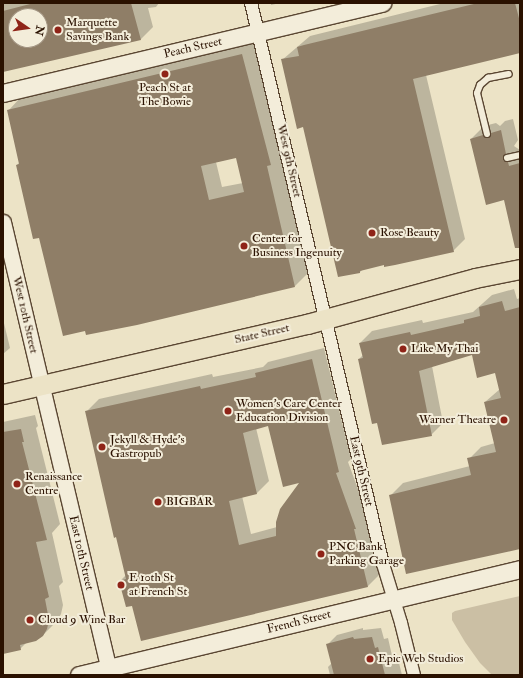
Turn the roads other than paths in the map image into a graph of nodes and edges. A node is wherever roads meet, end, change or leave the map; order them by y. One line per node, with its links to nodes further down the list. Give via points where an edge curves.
1 (251, 3): 3 (street, West 9th Street)
2 (382, 3): 3 (main road, Peach Street)
3 (258, 32): 5 (main road, Peach Street); 11 (street, West 9th Street)
4 (509, 74): 6 (lane, via 488,78 478,89)
5 (3, 93)
6 (487, 134)
7 (520, 155): 8 (lane)
8 (507, 158)
9 (3, 222): 12 (street, West 10th Street)
10 (520, 268): 11 (main road, State Street)
11 (326, 318): 12 (main road, State Street); 15 (street, East 9th Street, via 383,564)
12 (41, 385): 13 (main road, State Street); 16 (street, East 10th Street)
13 (3, 394)
14 (520, 569): 15 (main road, French Street)
15 (394, 599): 16 (main road, French Street); 18 (street, East 9th Street)
16 (109, 671): 17 (main road, French Street)
17 (79, 675)
18 (414, 675)

